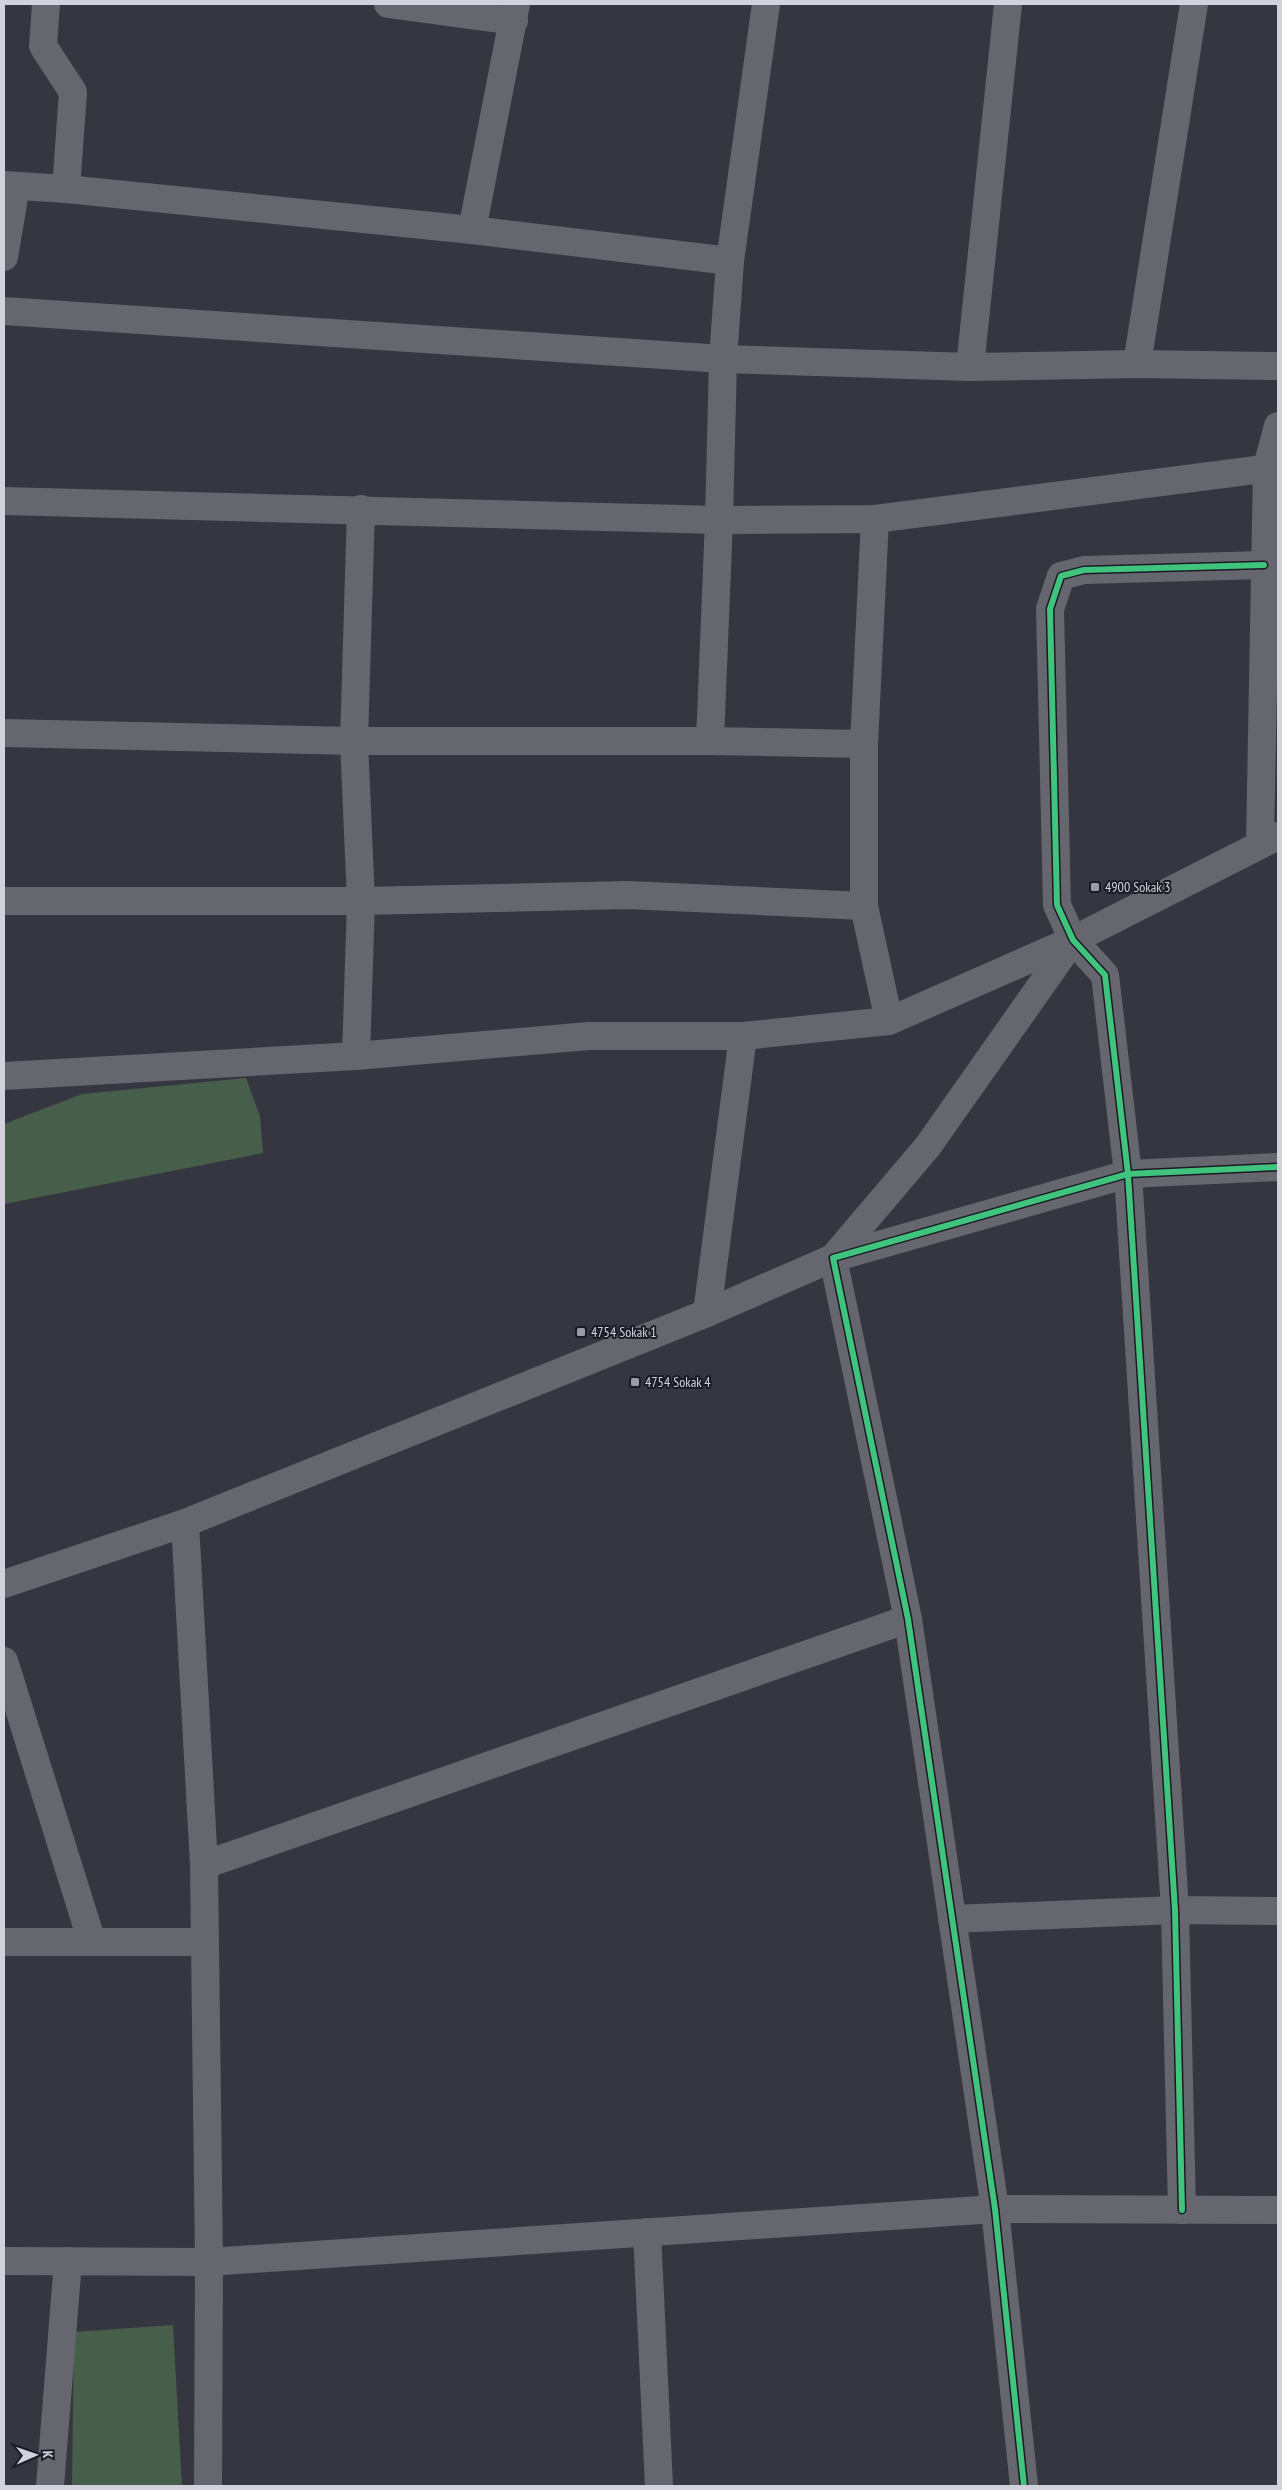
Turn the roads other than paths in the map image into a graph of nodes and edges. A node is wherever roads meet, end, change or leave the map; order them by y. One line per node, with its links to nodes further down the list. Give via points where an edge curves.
1 (46, 4): 8 (street, via 43,46 73,92)
2 (388, 4): 6 (street)
3 (766, 4): 11 (street)
4 (1008, 4): 16 (street)
5 (1194, 4): 14 (street)
6 (515, 13): 9 (street)
7 (10, 186): 8 (street); 10 (street)
8 (66, 189): 9 (street)
9 (472, 230): 11 (street)
10 (4, 257)
11 (730, 261): 13 (street)
12 (4, 311): 13 (street)
13 (723, 359): 16 (street); 22 (street)
14 (1136, 364): 15 (street); 16 (street)
15 (1278, 366)
16 (970, 367)
17 (1278, 426): 18 (street)
18 (1273, 467): 21 (street); 23 (street)
19 (4, 501): 20 (street)
20 (361, 509): 22 (street); 25 (street)
21 (875, 519): 22 (street); 27 (street)
22 (719, 520): 26 (street)
23 (1264, 565): 28 (street); 32 (street, via 1084,570 1061,576 1050,609 1057,905)
24 (4, 733): 25 (street)
25 (354, 741): 26 (street); 30 (street)
26 (710, 741): 27 (street)
27 (864, 744): 31 (street)
28 (1269, 840): 32 (street)
29 (4, 901): 30 (street)
30 (361, 901): 31 (street, via 628,895); 35 (street)
31 (864, 906): 33 (street)
32 (1073, 940): 33 (street); 38 (street, via 1105,975); 39 (street, via 928,1146)
33 (889, 1021): 34 (street)
34 (743, 1036): 35 (street, via 589,1036); 40 (street)
35 (356, 1056): 36 (street)
36 (4, 1076)
37 (1278, 1167): 38 (street)
38 (1128, 1174): 39 (street); 46 (street)
39 (833, 1258): 40 (street); 43 (street)
40 (707, 1313): 41 (street)
41 (185, 1523): 42 (street); 45 (street)
42 (4, 1584)
43 (908, 1619): 45 (street); 48 (street)
44 (4, 1660): 50 (street)
45 (204, 1865): 51 (street)
46 (1174, 1910): 47 (street); 48 (street); 53 (street)
47 (1278, 1911)
48 (952, 1919): 52 (street)
49 (4, 1942): 50 (street)
50 (92, 1942): 51 (street)
51 (205, 1942): 58 (street)
52 (995, 2209): 53 (street); 55 (street); 62 (street)
53 (1182, 2210): 54 (street)
54 (1278, 2210)
55 (647, 2232): 58 (street); 61 (street)
56 (4, 2261): 57 (street)
57 (68, 2261): 58 (street); 59 (street)
58 (209, 2262): 60 (street)
59 (50, 2486)
60 (208, 2486)
61 (659, 2486)
62 (1024, 2486)

